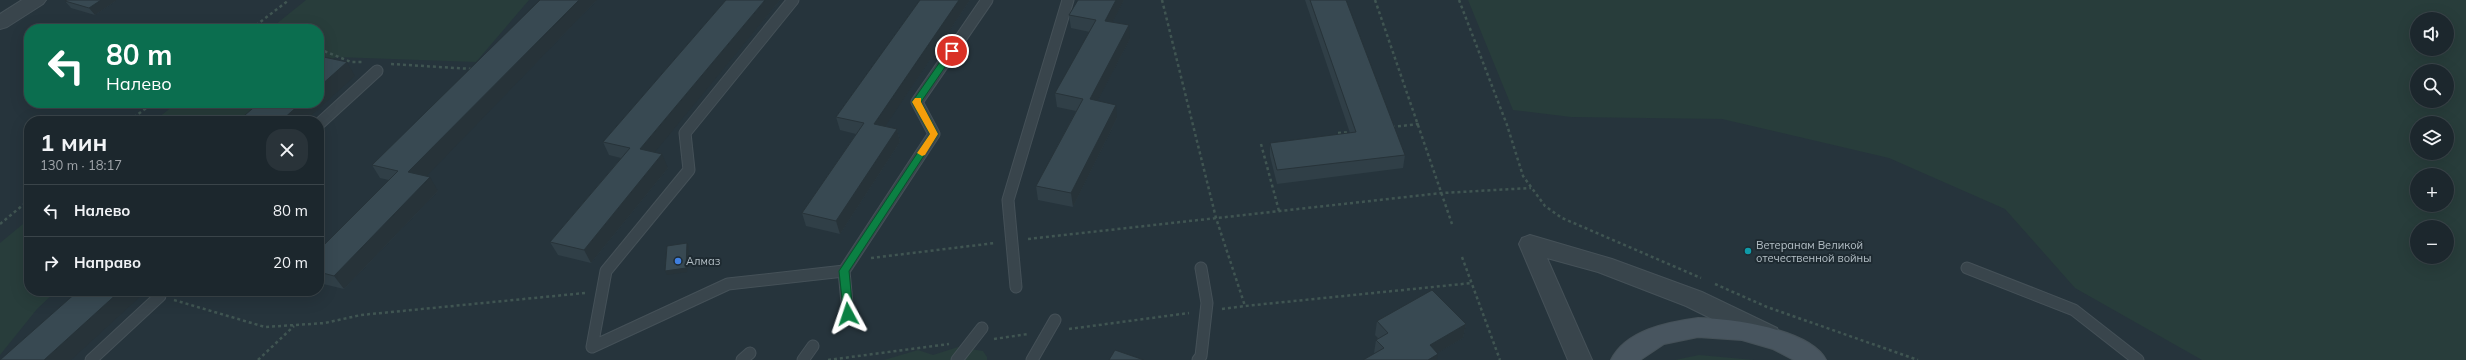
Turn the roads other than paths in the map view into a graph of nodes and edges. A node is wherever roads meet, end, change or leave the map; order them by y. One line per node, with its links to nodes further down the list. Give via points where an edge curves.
1 (36, 0): 5 (street)
2 (793, 0): 10 (lane, via 685,133 689,170 606,271 592,347 728,284)
3 (987, 0): 10 (lane, via 917,102 934,134)
4 (1068, 0): 11 (lane, via 1008,200)
5 (0, 23)
6 (377, 71): 7 (lane)
7 (324, 119)
8 (1201, 268): 22 (lane, via 1207,304 1201,356)
9 (1967, 268): 26 (lane, via 2074,310)
10 (844, 271): 13 (lane)
11 (1016, 287)
12 (158, 296): 18 (lane)
13 (848, 314)
14 (1055, 320): 21 (lane)
15 (982, 328): 20 (lane)
16 (1782, 342): 23 (street, via 1687,296 1604,264 1530,244); 24 (main road, via 1740,329 1699,327 1662,334 1631,351); 25 (main road)
17 (813, 346): 19 (lane)
18 (91, 360)
19 (803, 360)
20 (957, 360)
21 (1032, 360)
22 (1198, 360)
23 (1580, 360)
24 (1623, 360)
25 (1814, 360)
26 (2138, 360)

